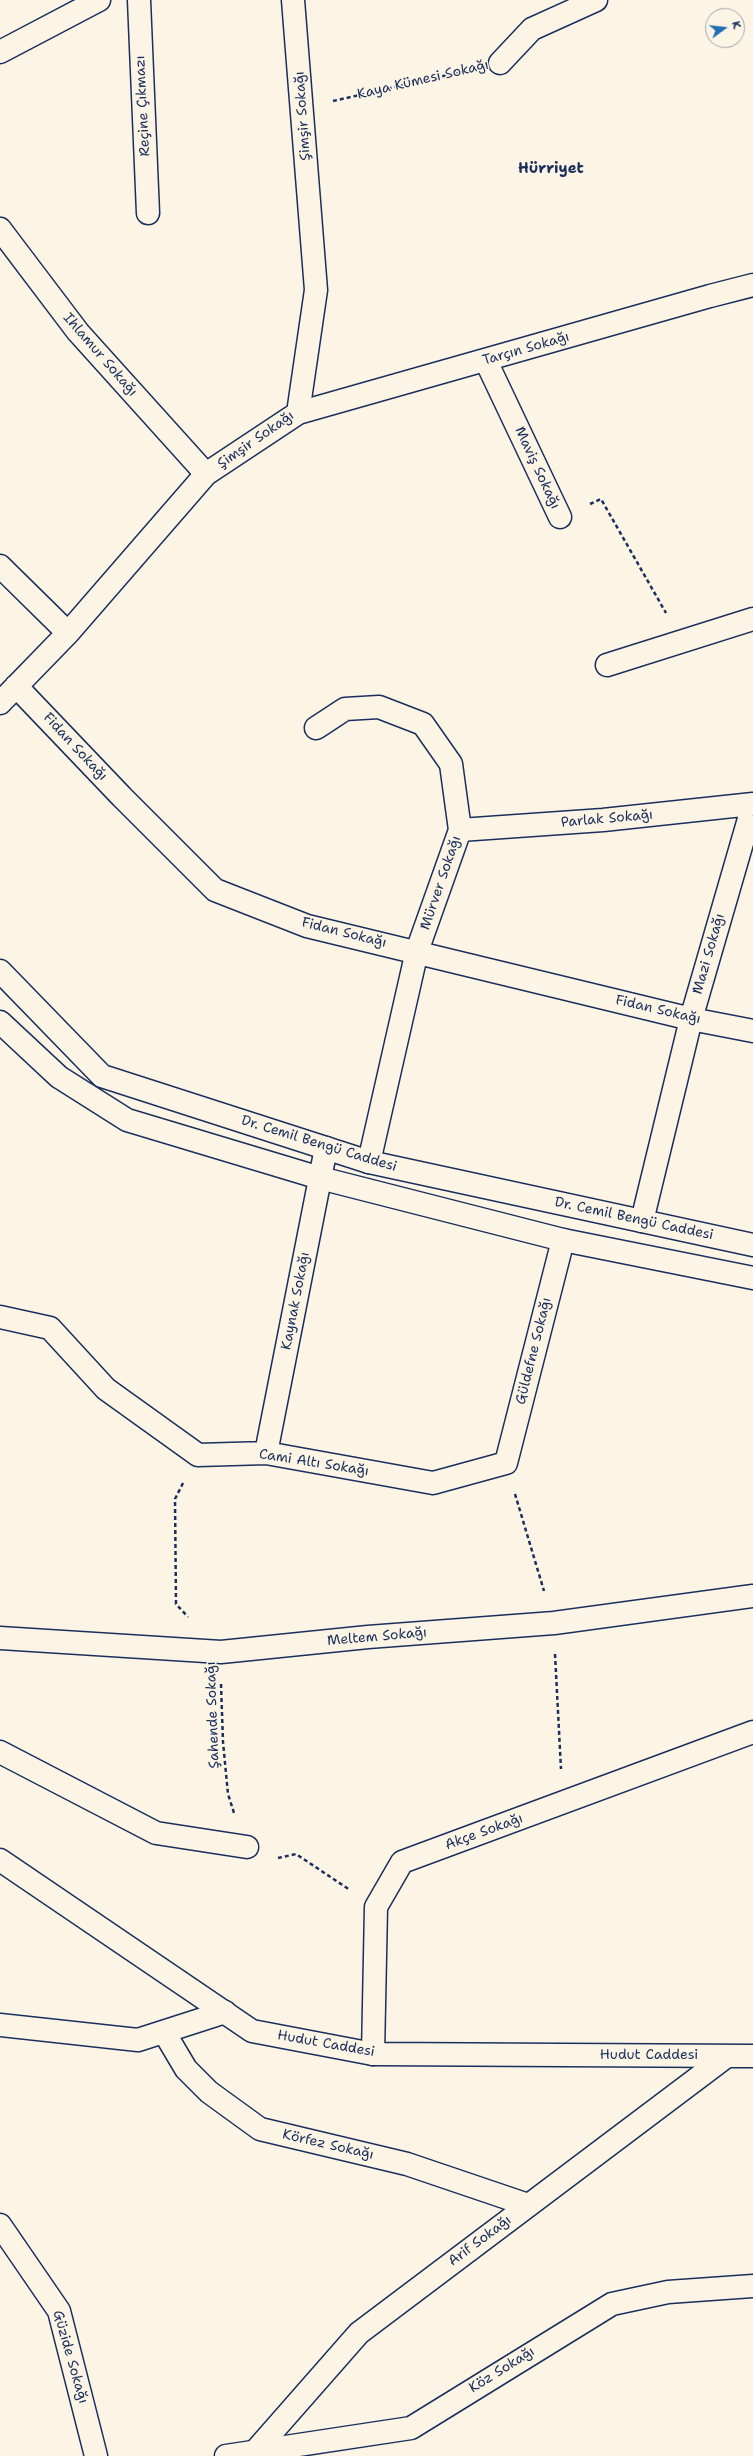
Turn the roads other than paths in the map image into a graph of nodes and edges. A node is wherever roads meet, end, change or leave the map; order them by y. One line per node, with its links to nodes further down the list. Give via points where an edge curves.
1 (99, 0): 5 (street)
2 (139, 0): 7 (street, Reçine Çıkmazı)
3 (294, 0): 11 (street, Şimşir Sokağı, via 316,290)
4 (596, 0): 6 (street, Kaya Kümesi Sokağı, via 532,29)
5 (0, 52)
6 (500, 63)
7 (148, 213)
8 (0, 229): 12 (street, Ihlamur Sokağı, via 78,332)
9 (753, 285): 10 (street, Tarçın Sokağı)
10 (486, 361): 11 (street, Tarçın Sokağı); 13 (street, Maviş Sokağı)
11 (298, 413): 12 (street, Şimşir Sokağı)
12 (206, 474): 16 (street, Şimşir Sokağı)
13 (560, 517)
14 (0, 566): 16 (street)
15 (753, 619): 17 (street)
16 (68, 633): 18 (street, Şimşir Sokağı)
17 (607, 665)
18 (16, 686): 19 (street, Şimşir Sokağı); 23 (street, Fidan Sokağı, via 215,890 308,926)
19 (0, 703)
20 (316, 728): 22 (street, Mürver Sokağı, via 345,709 379,707 423,724 451,764)
21 (753, 804): 22 (street, Parlak Sokağı, via 603,820); 25 (street, Mazi Sokağı)
22 (460, 830): 23 (street, Mürver Sokağı)
23 (417, 951): 25 (street, Fidan Sokağı); 29 (street, Mürver Sokağı)
24 (0, 971): 28 (street, Dr. Cemil Bengü Caddesi, via 102,1076)
25 (691, 1019): 27 (street, Fidan Sokağı); 31 (street, Mazi Sokağı)
26 (0, 1022): 30 (street, Dr. Cemil Bengü Caddesi, via 59,1077 127,1120)
27 (753, 1031)
28 (326, 1148): 29 (street, Dr. Cemil Bengü Caddesi); 30 (street, Kaynak Sokağı)
29 (369, 1162): 31 (street, Dr. Cemil Bengü Caddesi)
30 (320, 1178): 32 (street, Dr. Cemil Bengü Caddesi); 36 (street, Kaynak Sokağı)
31 (642, 1221): 33 (street, Dr. Cemil Bengü Caddesi)
32 (563, 1240): 34 (street, Dr. Cemil Bengü Caddesi); 37 (street, Güldefne Sokağı)
33 (753, 1245)
34 (753, 1278)
35 (0, 1317): 36 (street, Cami Altı Sokağı, via 50,1328 106,1389 198,1455)
36 (266, 1453): 37 (street, Cami Altı Sokağı, via 433,1483)
37 (506, 1463)
38 (753, 1596): 39 (street, Meltem Sokağı, via 554,1623 368,1637 221,1652)
39 (0, 1638)
40 (753, 1732): 47 (street, Akçe Sokağı, via 402,1862 376,1907)
41 (0, 1752): 42 (street, via 156,1833)
42 (247, 1846)
43 (0, 1860): 44 (street, Hudut Caddesi)
44 (225, 2012): 46 (street); 47 (street, Hudut Caddesi, via 252,2031)
45 (0, 2025): 46 (street, via 138,2040)
46 (164, 2032): 50 (street, Körfez Sokağı, via 186,2069 209,2092 260,2129 407,2164)
47 (373, 2054): 48 (street, Hudut Caddesi)
48 (727, 2056): 49 (street, Hudut Caddesi); 50 (street, Arif Sokağı)
49 (753, 2056)
50 (528, 2205): 53 (street, Arif Sokağı, via 359,2333)
51 (0, 2225): 54 (street, Güzide Sokağı, via 59,2311)
52 (753, 2286): 53 (street, Köz Sokağı, via 668,2292 612,2304 411,2428)
53 (253, 2454): 55 (street, Köz Sokağı)
54 (96, 2456)
55 (226, 2456)

